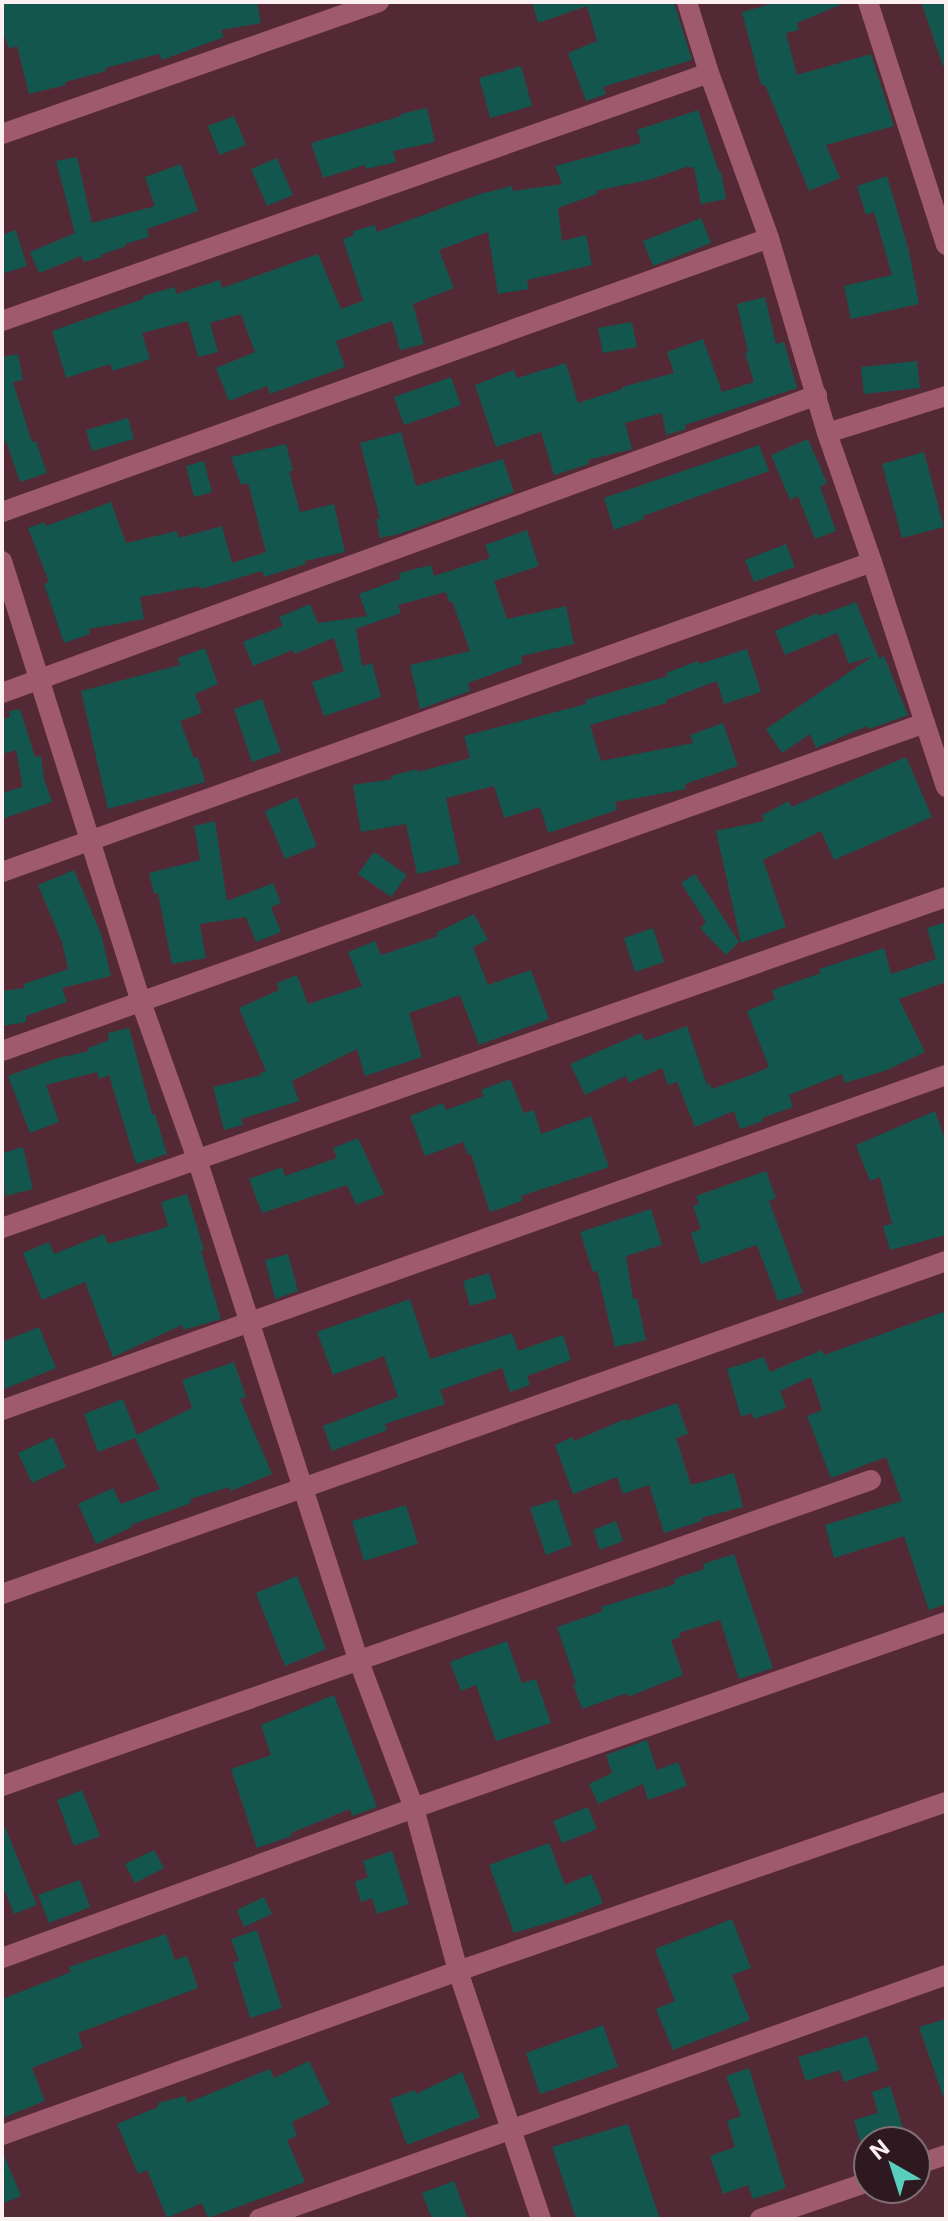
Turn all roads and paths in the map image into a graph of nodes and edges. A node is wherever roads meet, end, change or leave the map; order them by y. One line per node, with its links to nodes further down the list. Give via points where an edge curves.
1 (379, 2): 5 (street)
2 (687, 2): 4 (street)
3 (868, 2): 7 (street)
4 (709, 73): 6 (street); 8 (street)
5 (2, 134)
6 (769, 238): 9 (street); 12 (street)
7 (946, 245)
8 (2, 321)
9 (817, 395): 11 (street); 15 (street)
10 (946, 396): 11 (street)
11 (827, 433): 14 (street)
12 (2, 512)
13 (2, 561): 15 (street)
14 (872, 562): 17 (street); 19 (street)
15 (41, 680): 16 (street); 19 (street)
16 (2, 693)
17 (925, 723): 18 (street); 22 (street)
18 (946, 787)
19 (91, 841): 20 (street); 22 (street)
20 (2, 872)
21 (946, 897): 25 (street)
22 (141, 1002): 23 (street); 25 (street)
23 (2, 1051)
24 (946, 1075): 28 (street)
25 (197, 1159): 26 (street); 28 (street)
26 (2, 1228)
27 (946, 1261): 31 (street)
28 (249, 1322): 29 (street); 31 (street)
29 (2, 1410)
30 (871, 1480): 34 (street)
31 (303, 1486): 32 (street); 34 (street)
32 (2, 1594)
33 (946, 1622): 37 (street)
34 (358, 1659): 35 (street); 37 (street)
35 (2, 1786)
36 (946, 1802): 39 (street)
37 (414, 1808): 38 (street); 39 (street)
38 (2, 1958)
39 (458, 1971): 41 (street); 42 (street)
40 (946, 1975): 41 (street)
41 (511, 2130): 44 (street); 45 (street)
42 (2, 2135)
43 (852, 2187): 46 (street)
44 (259, 2219)
45 (541, 2219)
46 (760, 2219)

